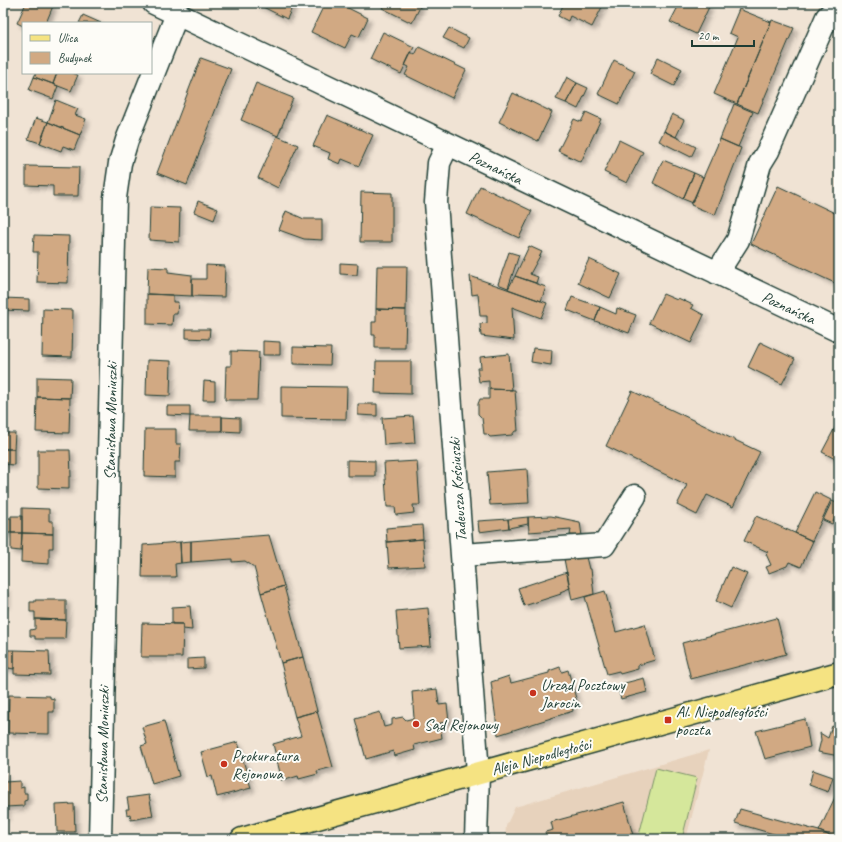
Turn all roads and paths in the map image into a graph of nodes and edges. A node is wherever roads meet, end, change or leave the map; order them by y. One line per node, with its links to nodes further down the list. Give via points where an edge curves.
1 (154, 3): 3 (street, Poznańska)
2 (839, 6): 5 (street, via 827,17 760,164 738,240)
3 (177, 14): 4 (street, Poznańska); 11 (street, Stanisława Moniuszki, via 127,140 120,163 115,198)
4 (448, 144): 5 (street, Poznańska); 8 (street, Tadeusza Kościuszki, via 439,163 436,202)
5 (718, 273): 6 (street, Poznańska)
6 (839, 331)
7 (635, 496): 8 (street, via 604,545)
8 (462, 555): 10 (street, Tadeusza Kościuszki)
9 (839, 673): 10 (main road, Aleja Niepodległości)
10 (478, 773): 12 (main road, Aleja Niepodległości); 13 (street, Tadeusza Kościuszki)
11 (100, 839)
12 (242, 839)
13 (476, 839)

